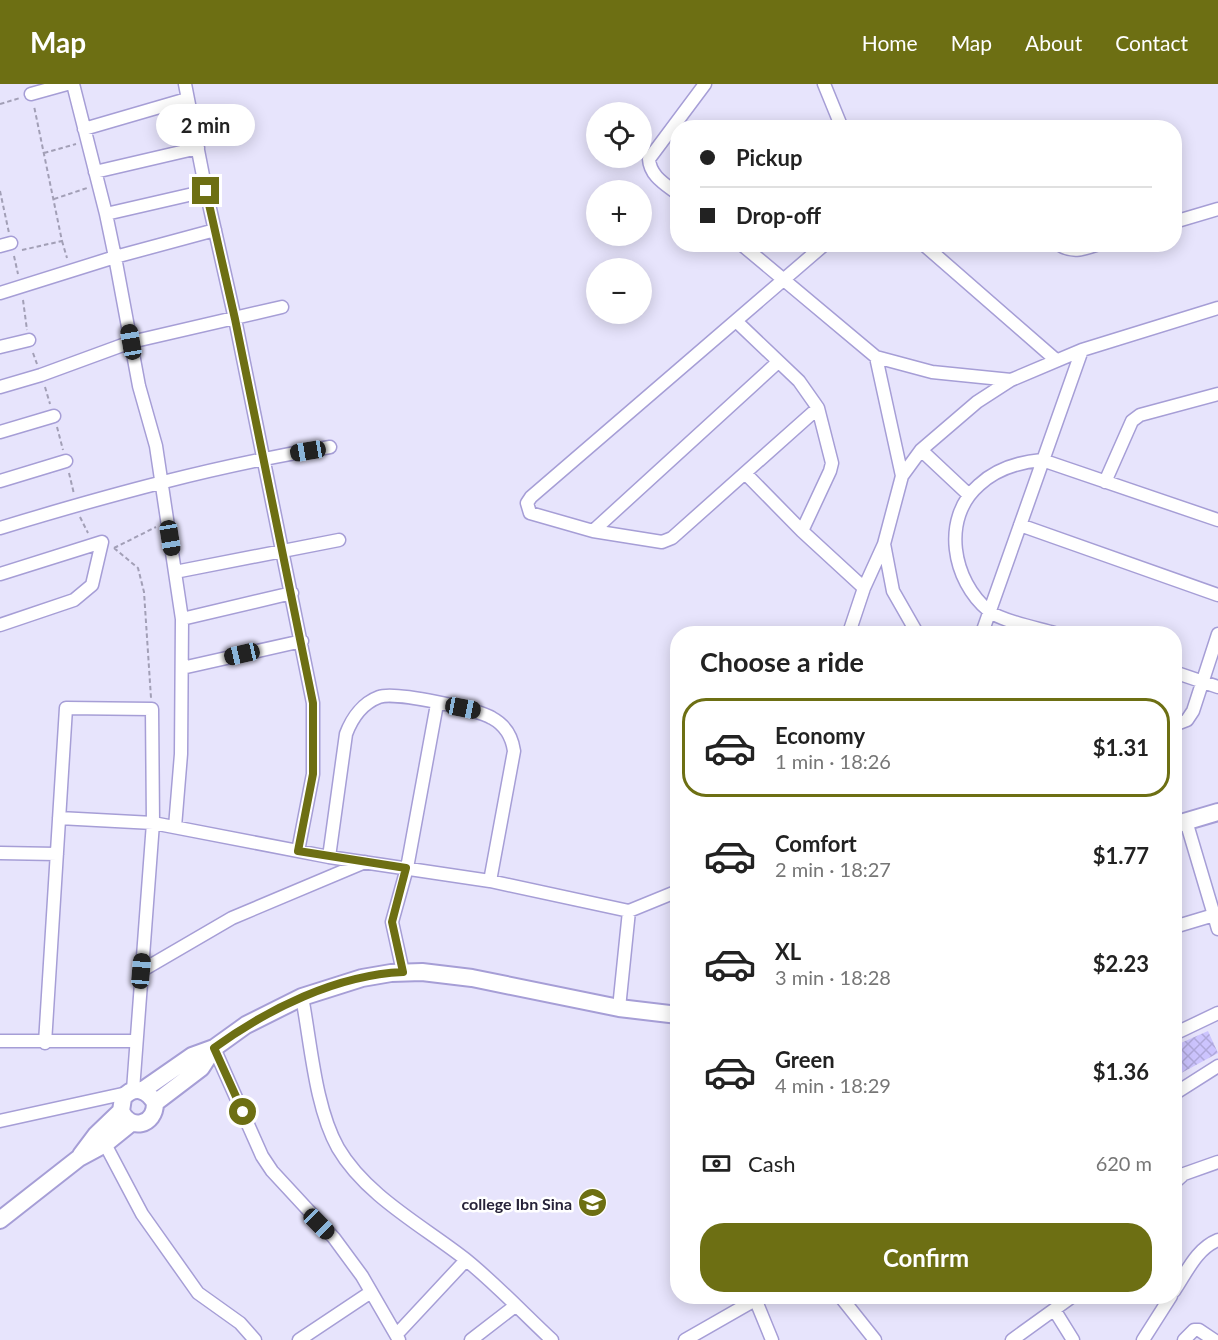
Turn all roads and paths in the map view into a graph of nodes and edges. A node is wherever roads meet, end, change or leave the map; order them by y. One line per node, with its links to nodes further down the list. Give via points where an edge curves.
1 (66, 84): 6 (street)
2 (73, 84): 12 (street)
3 (185, 84): 7 (street)
4 (705, 84): 9 (street)
5 (824, 84): 10 (street)
6 (31, 94): 8 (path); 14 (path)
7 (187, 99): 12 (street); 13 (street)
8 (0, 104)
9 (678, 120)
10 (839, 120)
11 (670, 131): 17 (street, via 649,159 650,168)
12 (86, 135): 14 (path); 15 (street)
13 (198, 148): 15 (street); 19 (street)
14 (44, 153): 20 (path)
15 (95, 172): 16 (street)
16 (99, 185): 20 (path); 22 (street)
17 (670, 188)
18 (0, 191): 26 (path)
19 (206, 191): 22 (street); 24 (street)
20 (54, 199): 25 (path)
21 (1218, 209): 23 (street)
22 (106, 214): 30 (street)
23 (1182, 220)
24 (214, 230): 30 (street); 37 (street)
25 (62, 241): 31 (path); 33 (path, via 13,252)
26 (5, 244)
27 (751, 252): 32 (street)
28 (816, 252): 32 (street)
29 (932, 252): 44 (street)
30 (115, 257): 31 (street); 40 (street)
31 (71, 271): 33 (street)
32 (784, 279): 38 (street); 43 (street)
33 (20, 287): 34 (street); 39 (path)
34 (0, 293)
35 (282, 307): 37 (street)
36 (1218, 308): 42 (street)
37 (235, 319): 40 (street); 55 (street)
38 (735, 321): 45 (street); 69 (street, via 526,503 530,513)
39 (29, 340): 41 (street); 46 (path)
40 (131, 342): 46 (street); 61 (street)
41 (0, 347)
42 (1082, 350): 44 (street); 56 (street)
43 (876, 357): 47 (street, via 932,372); 59 (street)
44 (1056, 360): 47 (street)
45 (778, 362): 50 (street, via 800,381); 69 (street)
46 (41, 375): 48 (street); 51 (path)
47 (1011, 380): 54 (street, via 977,402)
48 (0, 387)
49 (1218, 394): 62 (street, via 1140,415 1132,421)
50 (818, 408): 58 (street); 70 (street, via 832,463)
51 (54, 416): 52 (street); 57 (path)
52 (0, 432)
53 (330, 447): 55 (street)
54 (921, 450): 59 (street); 63 (street)
55 (264, 458): 61 (street); 75 (street)
56 (1042, 460): 62 (street); 63 (street, via 1022,462 1000,471); 67 (street)
57 (66, 461): 60 (street); 64 (path)
58 (745, 473): 69 (street, via 672,538 662,542); 70 (street)
59 (902, 476): 73 (street)
60 (0, 481)
61 (161, 482): 64 (street); 66 (street)
62 (1106, 482): 65 (street)
63 (969, 495): 81 (street, via 955,532 955,551 972,594)
64 (76, 505): 68 (street); 72 (path, via 84,528)
65 (1218, 520)
66 (167, 522): 74 (path); 76 (street)
67 (1020, 525): 80 (street); 81 (street)
68 (0, 528)
69 (593, 531)
70 (802, 531): 78 (street)
71 (339, 540): 75 (street)
72 (102, 542): 74 (path); 77 (street); 83 (street, via 92,585 75,600)
73 (884, 544): 78 (street); 85 (street, via 893,591)
74 (114, 548): 95 (path, via 138,568 144,592)
75 (283, 550): 76 (street); 79 (street)
76 (175, 572): 82 (street)
77 (0, 574)
78 (864, 588): 84 (street)
79 (292, 593): 82 (street); 89 (street)
80 (1218, 595)
81 (990, 613): 86 (street); 87 (street)
82 (182, 619): 90 (street)
83 (0, 625)
84 (851, 626)
85 (913, 626)
86 (985, 626)
87 (1032, 626)
88 (1218, 634): 92 (street)
89 (302, 641): 90 (street); 103 (street, via 315,736 313,774)
90 (182, 668): 101 (street)
91 (1182, 674): 92 (street)
92 (1204, 681): 93 (street); 96 (street, via 1193,711)
93 (1218, 687)
94 (437, 704): 106 (street, via 407,696 380,697 357,712 346,734); 108 (street); 109 (street, via 494,718 512,740 514,752)
95 (152, 709): 98 (street, via 66,708); 100 (street)
96 (1182, 722)
97 (1218, 812): 99 (main road)
98 (59, 818): 100 (street); 105 (street)
99 (1182, 822)
100 (153, 823): 101 (street); 115 (street)
101 (175, 827): 103 (street)
102 (1182, 828): 112 (street)
103 (298, 851): 106 (street)
104 (0, 853): 105 (street)
105 (57, 854): 124 (street)
106 (329, 857): 107 (street)
107 (366, 862): 108 (street); 115 (street, via 232,918)
108 (406, 868): 109 (street); 116 (street, via 392,922)
109 (490, 881): 111 (street)
110 (670, 894): 111 (street)
111 (629, 911): 118 (street)
112 (1216, 915): 113 (street); 114 (street)
113 (1182, 925)
114 (1218, 929)
115 (141, 971): 123 (street)
116 (403, 972): 117 (main road, via 362,978); 118 (main road, via 472,978)
117 (302, 997): 125 (main road, via 246,1025); 138 (street, via 317,1079 338,1148 398,1210)
118 (619, 1008): 119 (main road)
119 (670, 1014)
120 (1218, 1014): 121 (street)
121 (1182, 1031)
122 (0, 1041): 124 (street)
123 (135, 1041): 124 (street); 128 (street)
124 (45, 1043)
125 (214, 1048): 128 (main road, via 192,1056); 129 (main road, via 201,1068); 140 (street, via 262,1156 334,1238)
126 (1218, 1066): 127 (street)
127 (1182, 1089)
128 (134, 1091): 129 (main road, via 151,1095); 130 (main road, via 123,1098); 131 (street)
129 (155, 1103): 130 (main road, via 149,1120 137,1125)
130 (126, 1117): 132 (main road); 133 (main road, via 96,1135)
131 (0, 1121)
132 (105, 1144): 133 (main road); 150 (street, via 142,1214 198,1293 240,1323)
133 (79, 1158): 136 (main road)
134 (1218, 1162): 135 (street)
135 (1182, 1176)
136 (0, 1220)
137 (1218, 1240): 139 (street, via 1196,1256)
138 (466, 1260): 146 (street); 148 (street)
139 (1182, 1278)
140 (371, 1292): 148 (street); 151 (street)
141 (748, 1304): 154 (street)
142 (761, 1304): 155 (street)
143 (847, 1304): 156 (street)
144 (1063, 1304): 147 (street)
145 (1166, 1304): 159 (street)
146 (515, 1306): 152 (street); 153 (street)
147 (1055, 1311): 157 (street); 158 (street)
148 (398, 1337)
149 (1214, 1337): 160 (street, via 1194,1330)
150 (255, 1340)
151 (299, 1340)
152 (471, 1340)
153 (552, 1340)
154 (685, 1340)
155 (772, 1340)
156 (876, 1340)
157 (1011, 1340)
158 (1073, 1340)
159 (1143, 1340)
160 (1184, 1340)

